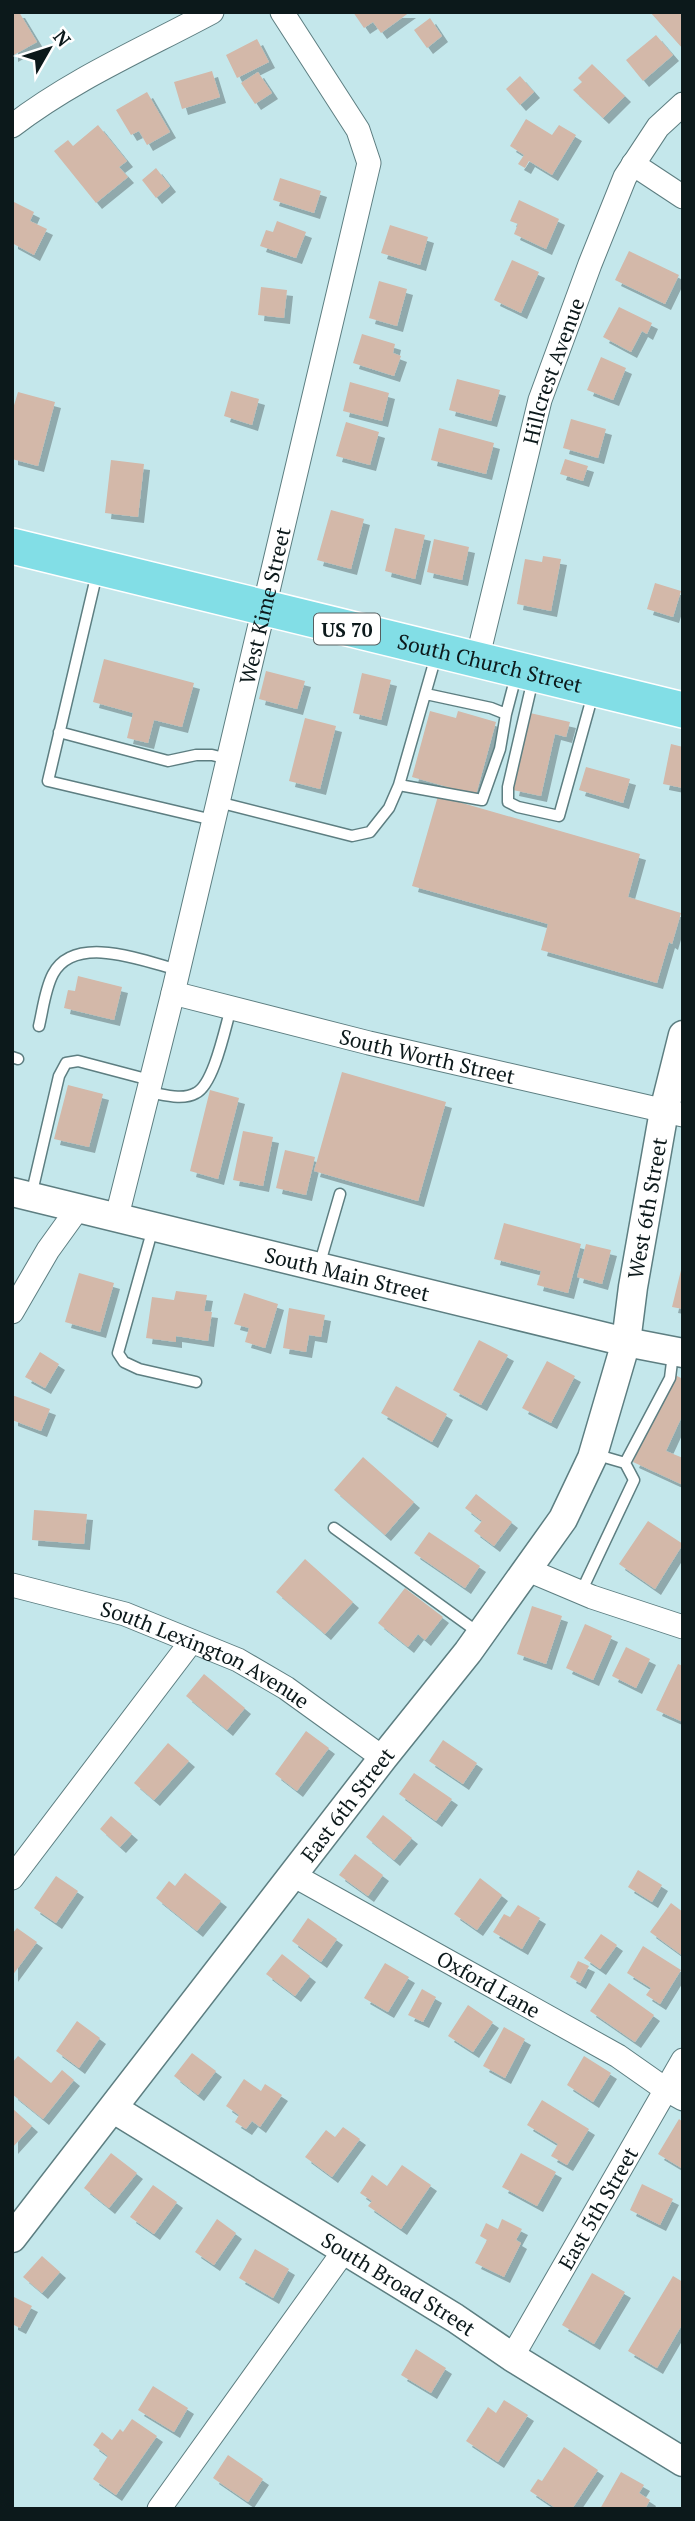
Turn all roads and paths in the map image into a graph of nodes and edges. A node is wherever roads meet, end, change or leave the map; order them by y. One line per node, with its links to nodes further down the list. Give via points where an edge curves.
1 (212, 12): 4 (street, via 80,81)
2 (282, 12): 9 (street, West Kime Street, via 358,130 369,163)
3 (683, 104): 5 (street, Hillcrest Avenue, via 658,127)
4 (12, 126)
5 (633, 164): 6 (street); 11 (street, Hillcrest Avenue, via 540,400)
6 (683, 197)
7 (12, 546): 8 (main road, South Church Street / US 70)
8 (99, 567): 9 (main road, South Church Street / US 70); 17 (lane)
9 (264, 609): 10 (main road, South Church Street / US 70); 18 (street, West Kime Street)
10 (437, 650): 11 (main road, South Church Street / US 70); 14 (lane)
11 (477, 660): 12 (main road, South Church Street / US 70)
12 (526, 671): 13 (main road, South Church Street / US 70); 13 (lane, via 508,787 508,802 518,807 559,816); 16 (lane)
13 (595, 687): 15 (main road, South Church Street / US 70)
14 (426, 694): 16 (lane); 19 (lane)
15 (683, 709)
16 (506, 714): 19 (lane, via 500,749 482,800)
17 (59, 732): 18 (lane, via 168,761 196,755); 20 (lane, via 47,781)
18 (228, 759): 20 (street, West Kime Street)
19 (398, 785): 20 (lane, via 389,808 370,832 352,836)
20 (215, 811): 21 (street, West Kime Street)
21 (178, 970): 22 (street, West Kime Street); 24 (lane, via 107,952 75,955 54,971)
22 (173, 993): 23 (street, South Worth Street); 26 (street, West Kime Street)
23 (231, 1008): 26 (lane, via 208,1081 197,1093 183,1097); 27 (street, South Worth Street)
24 (39, 1026)
25 (683, 1035): 27 (street, West 6th Street)
26 (149, 1086): 28 (lane, via 78,1061 66,1063); 31 (street, West Kime Street)
27 (674, 1113): 35 (street, West 6th Street, via 633,1287)
28 (21, 1194): 30 (street, South Main Street)
29 (340, 1194): 33 (lane)
30 (79, 1207): 31 (street, South Main Street); 34 (street)
31 (117, 1216): 32 (street, South Main Street)
32 (154, 1225): 33 (street, South Main Street); 37 (lane, via 118,1353 124,1362 139,1369)
33 (319, 1266): 35 (street, South Main Street)
34 (12, 1312)
35 (626, 1342): 36 (street, South Main Street); 38 (street, East 6th Street)
36 (678, 1352): 39 (lane, via 670,1378)
37 (196, 1382)
38 (593, 1454): 39 (lane); 41 (street, East 6th Street, via 563,1519)
39 (625, 1463): 43 (lane, via 634,1480)
40 (334, 1528): 45 (lane)
41 (528, 1570): 43 (street); 45 (street, East 6th Street)
42 (12, 1585): 46 (street, South Lexington Avenue, via 125,1614)
43 (581, 1592): 44 (street)
44 (682, 1624)
45 (481, 1635): 47 (street, East 6th Street)
46 (191, 1642): 47 (street, South Lexington Avenue, via 238,1660 286,1688); 49 (street)
47 (383, 1758): 48 (street, East 6th Street)
48 (293, 1875): 51 (street, Oxford Lane, via 618,2056); 52 (street, East 6th Street)
49 (12, 1878)
50 (683, 2060): 51 (street, East 5th Street)
51 (674, 2094): 55 (street, East 5th Street)
52 (114, 2109): 53 (street, East 6th Street); 54 (street, South Broad Street)
53 (12, 2238)
54 (344, 2251): 55 (street, South Broad Street); 57 (street)
55 (512, 2357): 56 (street, South Broad Street)
56 (683, 2462)
57 (159, 2509)

